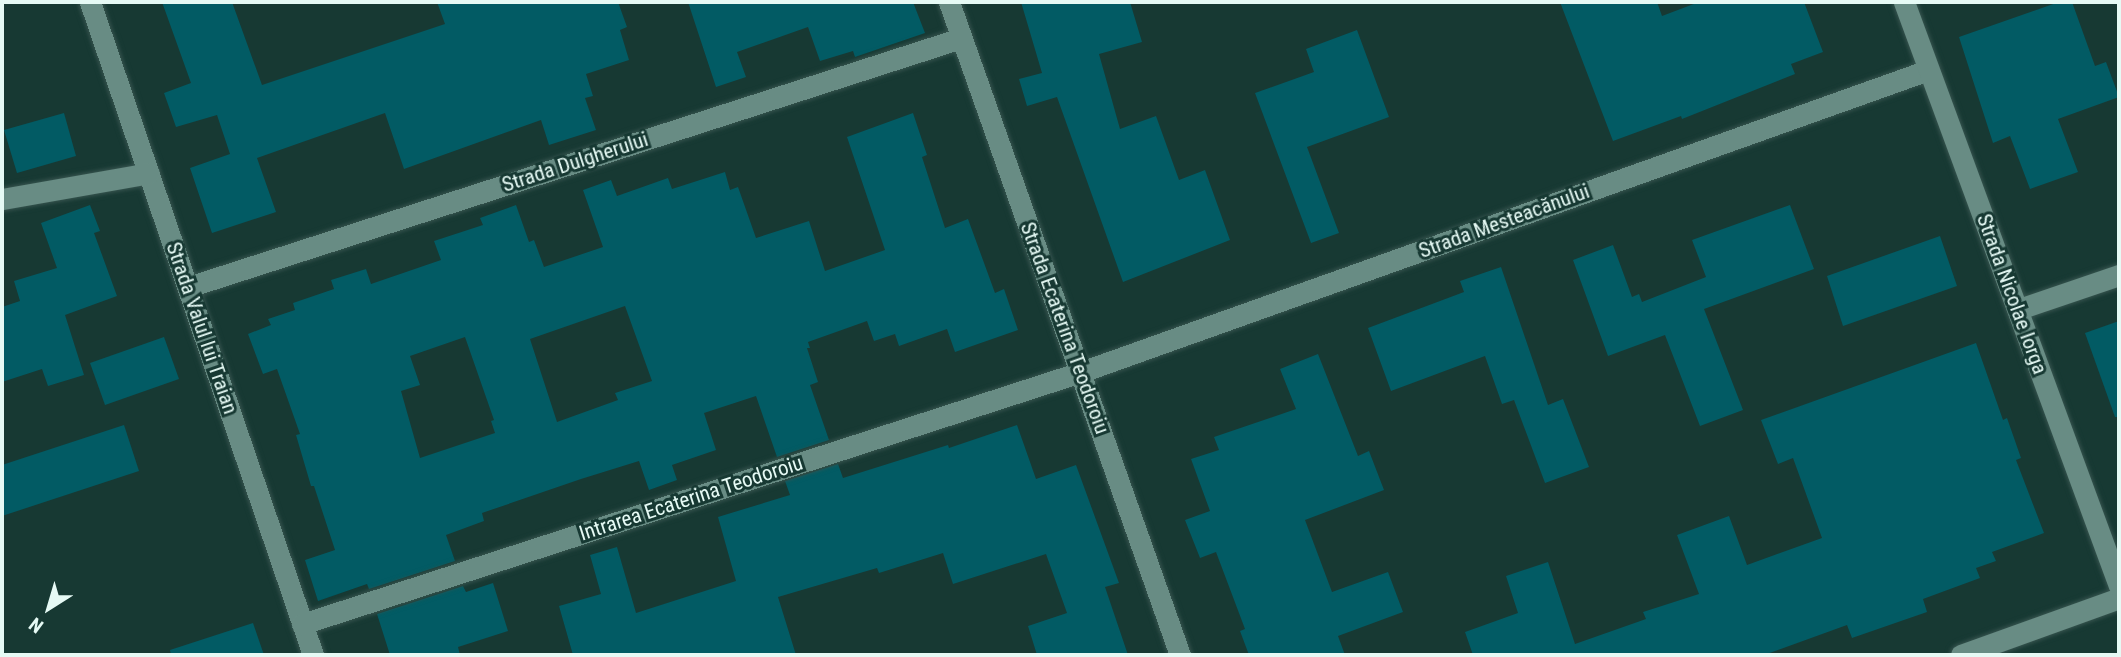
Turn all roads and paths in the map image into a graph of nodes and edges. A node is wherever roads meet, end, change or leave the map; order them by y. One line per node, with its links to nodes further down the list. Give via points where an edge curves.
1 (90, 2): 6 (street, Strada Valul lui Traian)
2 (949, 2): 4 (street, Strada Ecaterina Teodoroiu)
3 (1904, 2): 5 (street, Strada Nicolae Iorga)
4 (961, 38): 9 (street, Strada Dulgherului); 11 (street, Strada Ecaterina Teodoroiu)
5 (1928, 70): 10 (street, Strada Nicolae Iorga); 11 (street, Strada Mesteacănului)
6 (149, 173): 7 (street); 9 (street, Strada Valul lui Traian)
7 (2, 199)
8 (2119, 275): 10 (street)
9 (188, 288): 14 (street, Strada Valul lui Traian)
10 (2019, 309): 12 (street, Strada Nicolae Iorga)
11 (1081, 372): 14 (street, Intrarea Ecaterina Teodoroiu); 16 (street, Strada Ecaterina Teodoroiu)
12 (2119, 586)
13 (2119, 598): 17 (street)
14 (302, 624): 15 (street, Strada Valul lui Traian)
15 (313, 655)
16 (1180, 655)
17 (1961, 655)

